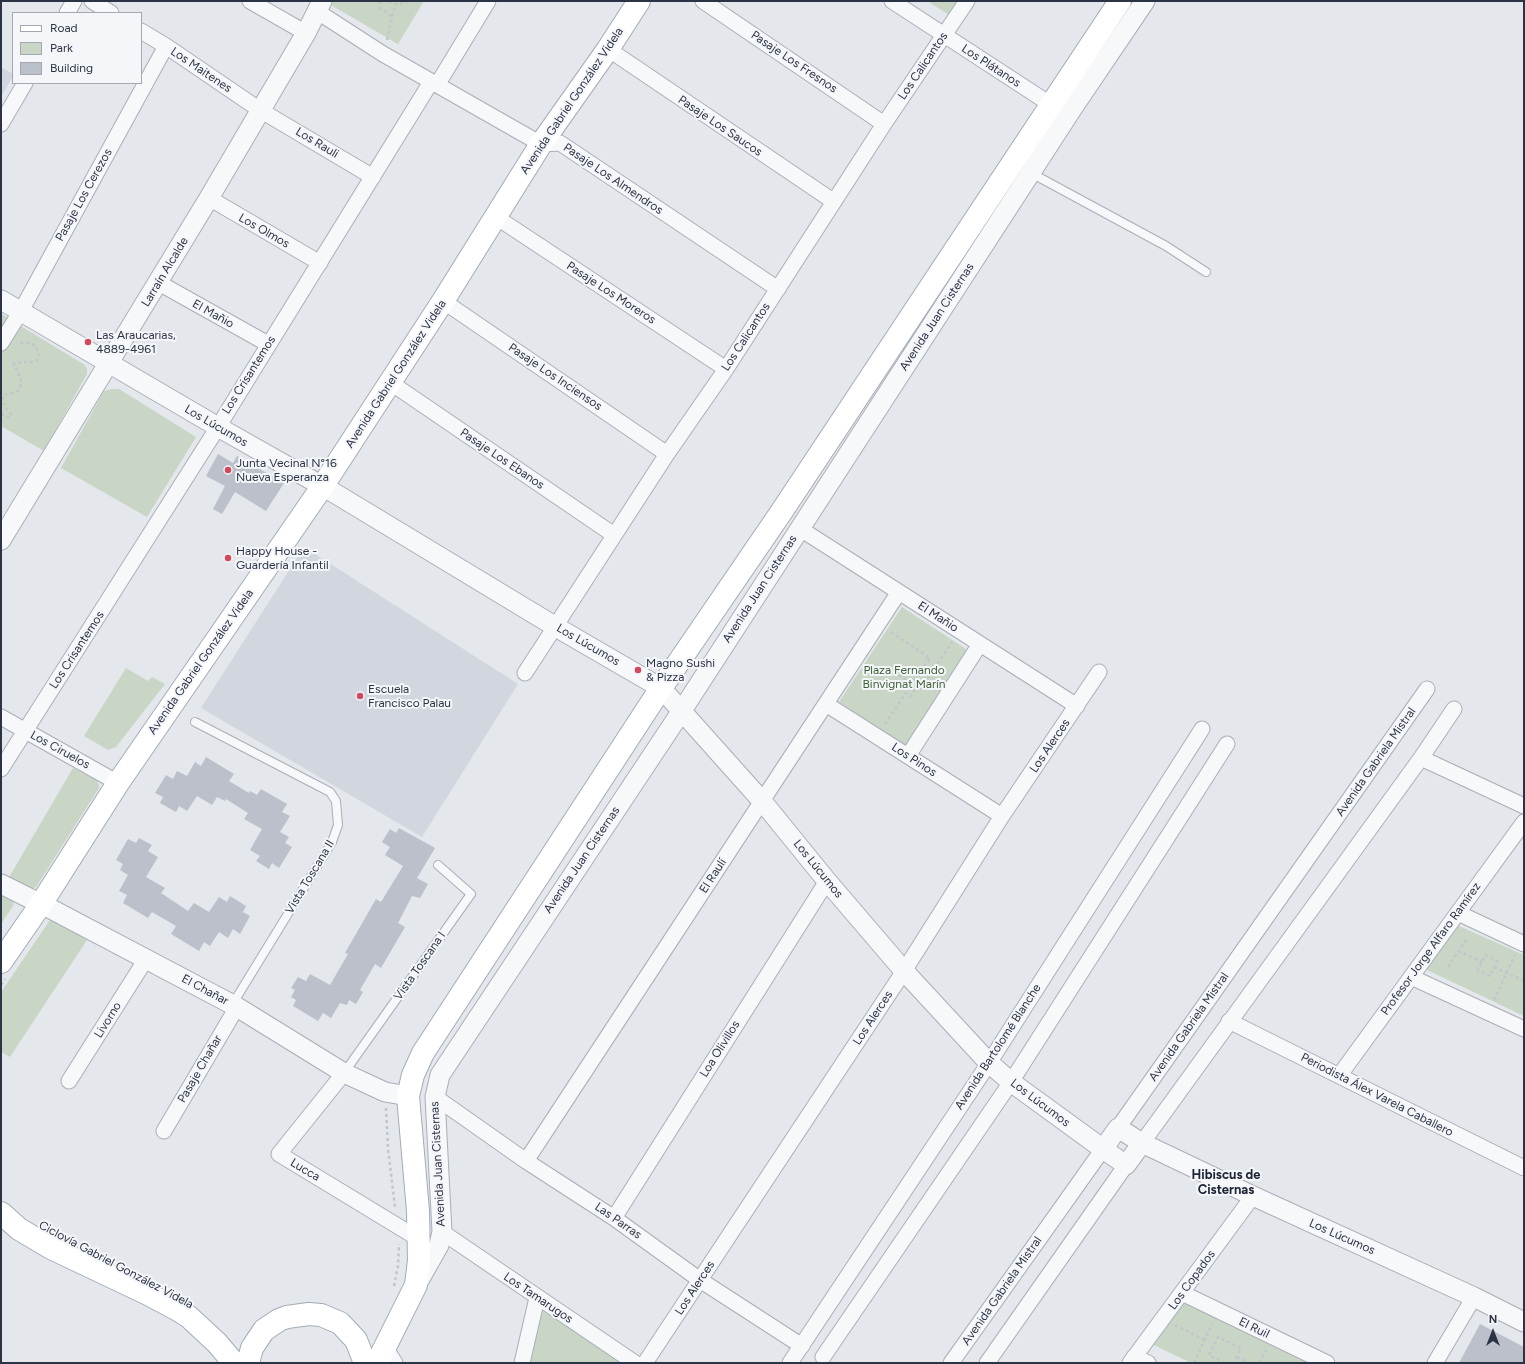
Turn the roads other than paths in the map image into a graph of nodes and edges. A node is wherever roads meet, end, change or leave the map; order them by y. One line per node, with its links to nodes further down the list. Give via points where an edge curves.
1 (74, 1): 12 (street)
2 (92, 1): 13 (street)
3 (250, 1): 15 (street)
4 (488, 1): 19 (street, Los Crisantemos)
5 (639, 1): 18 (main road, Avenida Gabriel González Videla)
6 (703, 1): 24 (street, Pasaje Los Fresnos)
7 (967, 1): 16 (street, Los Calicantos)
8 (1120, 1): 21 (main road, Avenida Juan Cisternas)
9 (1145, 1): 26 (street, Avenida Juan Cisternas)
10 (898, 3): 16 (street, Los Plátanos)
11 (320, 6): 15 (street, Larraín Alcalde); 19 (street, via 383,54)
12 (68, 12)
13 (109, 12)
14 (142, 32): 17 (street, Los Maitenes)
15 (306, 33): 22 (street, Larraín Alcalde)
16 (944, 36): 21 (street, Los Plátanos); 24 (street, Los Calicantos)
17 (166, 46): 22 (street, Los Maitenes); 37 (street, Pasaje Los Cerezos)
18 (608, 49): 25 (main road, Avenida Gabriel González Videla); 29 (street, Pasaje Los Saucos)
19 (434, 83): 25 (street); 27 (street, Los Crisantemos)
20 (24, 84): 23 (street)
21 (1050, 104): 54 (main road, Avenida Juan Cisternas, via 782,510)
22 (260, 110): 27 (street, Los Rauli); 28 (street, Larraín Alcalde)
23 (1, 124)
24 (884, 124): 29 (street, Los Calicantos)
25 (541, 144): 30 (main road, Avenida Gabriel González Videla); 34 (street, Pasaje Los Almendros, via 560,143)
26 (1031, 173): 32 (lane, via 1166,246); 46 (street, Avenida Juan Cisternas)
27 (373, 177): 31 (street, Los Crisantemos)
28 (209, 198): 31 (street, Los Olmos); 33 (street, Larraín Alcalde)
29 (833, 201): 34 (street, Los Calicantos)
30 (496, 217): 36 (main road, Avenida Gabriel González Videla); 41 (street, Pasaje Los Moreros)
31 (320, 263): 39 (street, Los Crisantemos)
32 (1206, 272)
33 (159, 283): 39 (street, El Mañio); 40 (street, Larraín Alcalde)
34 (778, 289): 41 (street, Los Calicantos)
35 (1, 300): 37 (street, Los Lúcumos)
36 (443, 301): 42 (main road, Avenida Gabriel González Videla); 44 (street, Pasaje Los Inciensos)
37 (21, 311): 38 (street, Pasaje Los Cerezos); 40 (street, Los Lúcumos)
38 (1, 343)
39 (268, 344): 43 (street, Los Crisantemos)
40 (108, 363): 43 (street, Los Lúcumos); 48 (street, Larraín Alcalde)
41 (726, 369): 44 (street, Los Calicantos)
42 (391, 383): 45 (main road, Avenida Gabriel González Videla); 47 (street, Pasaje Los Ebanos)
43 (218, 427): 45 (street, Los Lúcumos); 63 (street, Los Crisantemos)
44 (668, 454): 47 (street, Los Calicantos)
45 (322, 486): 50 (street, Los Lúcumos); 68 (main road, Avenida Gabriel González Videla)
46 (799, 528): 49 (street, El Mañio); 59 (street, Avenida Juan Cisternas)
47 (614, 535): 50 (street, Los Calicantos)
48 (1, 540)
49 (899, 592): 51 (street, El Mañio); 56 (street, El Raulí)
50 (556, 627): 53 (street, Los Calicantos); 54 (street, Los Lúcumos)
51 (980, 644): 57 (street, El Mañio); 65 (street)
52 (1099, 672): 57 (street, Los Alerces)
53 (525, 673)
54 (661, 688): 59 (street, Los Lúcumos); 91 (main road, Avenida Juan Cisternas, via 423,1053 413,1075)
55 (1426, 689): 93 (street, Avenida Gabriela Mistral)
56 (826, 704): 65 (street, Los Pinos); 69 (street, El Raulí)
57 (1077, 706): 71 (street, Los Alerces)
58 (1454, 709): 66 (street)
59 (681, 712): 69 (street, Los Lúcumos); 92 (street, Avenida Juan Cisternas, via 440,1075)
60 (1, 717): 63 (street, Los Ciruelos)
61 (195, 722): 83 (lane, Vista Toscana II, via 330,792 336,801 338,825 332,842)
62 (1202, 729): 86 (street, Avenida Bartolomé Blanche)
63 (25, 730): 67 (street, Los Crisantemos); 68 (street, Los Ciruelos)
64 (1227, 744): 90 (street)
65 (908, 756): 71 (street, Los Pinos)
66 (1421, 758): 70 (street); 84 (street)
67 (1, 769)
68 (118, 783): 76 (main road, Avenida Gabriel González Videla)
69 (762, 801): 74 (street, Los Lúcumos); 97 (street, El Raulí)
70 (1524, 806)
71 (1002, 816): 81 (street, Los Alerces)
72 (1524, 822): 77 (street, Profesor Jorge Alfaro Ramírez)
73 (438, 865): 87 (lane, Vista Toscana I, via 470,894)
74 (826, 881): 81 (street, Los Lúcumos); 102 (street, Loa Olivillos)
75 (1, 884): 76 (street, El Chañar)
76 (41, 904): 79 (street, El Chañar); 80 (main road, Avenida Gabriel González Videla)
77 (1458, 913): 78 (street); 82 (street, Profesor Jorge Alfaro Ramírez)
78 (1523, 943)
79 (146, 958): 83 (street, El Chañar); 89 (street, Livorno)
80 (1, 962)
81 (904, 971): 86 (street, Los Lúcumos); 105 (street, Los Alerces)
82 (1411, 976): 85 (street); 88 (street, Profesor Jorge Alfaro Ramírez)
83 (234, 1006): 87 (street, El Chañar); 94 (street, Pasaje Chañar)
84 (1229, 1021): 88 (street, Periodista Álex Varela Caballero); 95 (street)
85 (1524, 1029)
86 (989, 1063): 90 (street, Los Lúcumos); 111 (street, Avenida Bartolomé Blanche)
87 (344, 1073): 91 (street, El Chañar, via 385,1092); 104 (street, Lucca, via 279,1154)
88 (1339, 1076): 99 (street, Periodista Álex Varela Caballero)
89 (69, 1081)
90 (1011, 1082): 96 (street, Los Lúcumos); 112 (street)
91 (408, 1096): 104 (main road, Avenida Juan Cisternas)
92 (435, 1097): 97 (street, Las Parras); 103 (street, Avenida Juan Cisternas)
93 (1118, 1128): 95 (street, Los Lúcumos); 96 (street, Avenida Gabriela Mistral)
94 (164, 1131)
95 (1142, 1143): 98 (street); 100 (street, Los Lúcumos)
96 (1103, 1149): 98 (street, Los Lúcumos); 122 (street, Avenida Gabriela Mistral)
97 (526, 1161): 102 (street, Las Parras)
98 (1126, 1165): 123 (street)
99 (1524, 1168)
100 (1253, 1196): 107 (street, Los Copados); 108 (street, Los Lúcumos)
101 (1, 1213): 115 (main road, via 19,1229 46,1246 189,1317)
102 (614, 1218): 105 (street, Las Parras)
103 (442, 1232): 106 (street, Avenida Juan Cisternas, via 438,1245); 109 (street, Los Tamarugos)
104 (419, 1239): 106 (main road, Avenida Juan Cisternas)
105 (700, 1280): 111 (street, Las Parras); 120 (street, Los Alerces)
106 (416, 1285): 113 (main road, Avenida Juan Cisternas)
107 (1182, 1293): 114 (street, Los Copados); 125 (street, El Ruil)
108 (1474, 1297): 110 (street, Los Lúcumos); 126 (street)
109 (537, 1298): 118 (street); 119 (street, Los Tamarugos)
110 (1524, 1322)
111 (802, 1346): 121 (street, Avenida Bartolomé Blanche)
112 (823, 1357)
113 (386, 1358)
114 (1132, 1360): 124 (street)
115 (234, 1363)
116 (248, 1363): 117 (main road, via 252,1348 264,1330 287,1317 309,1314 321,1315 340,1323 356,1340)
117 (365, 1363)
118 (522, 1363)
119 (635, 1363)
120 (645, 1363)
121 (790, 1363)
122 (951, 1363)
123 (987, 1363)
124 (1148, 1363)
125 (1327, 1363)
126 (1436, 1363)

